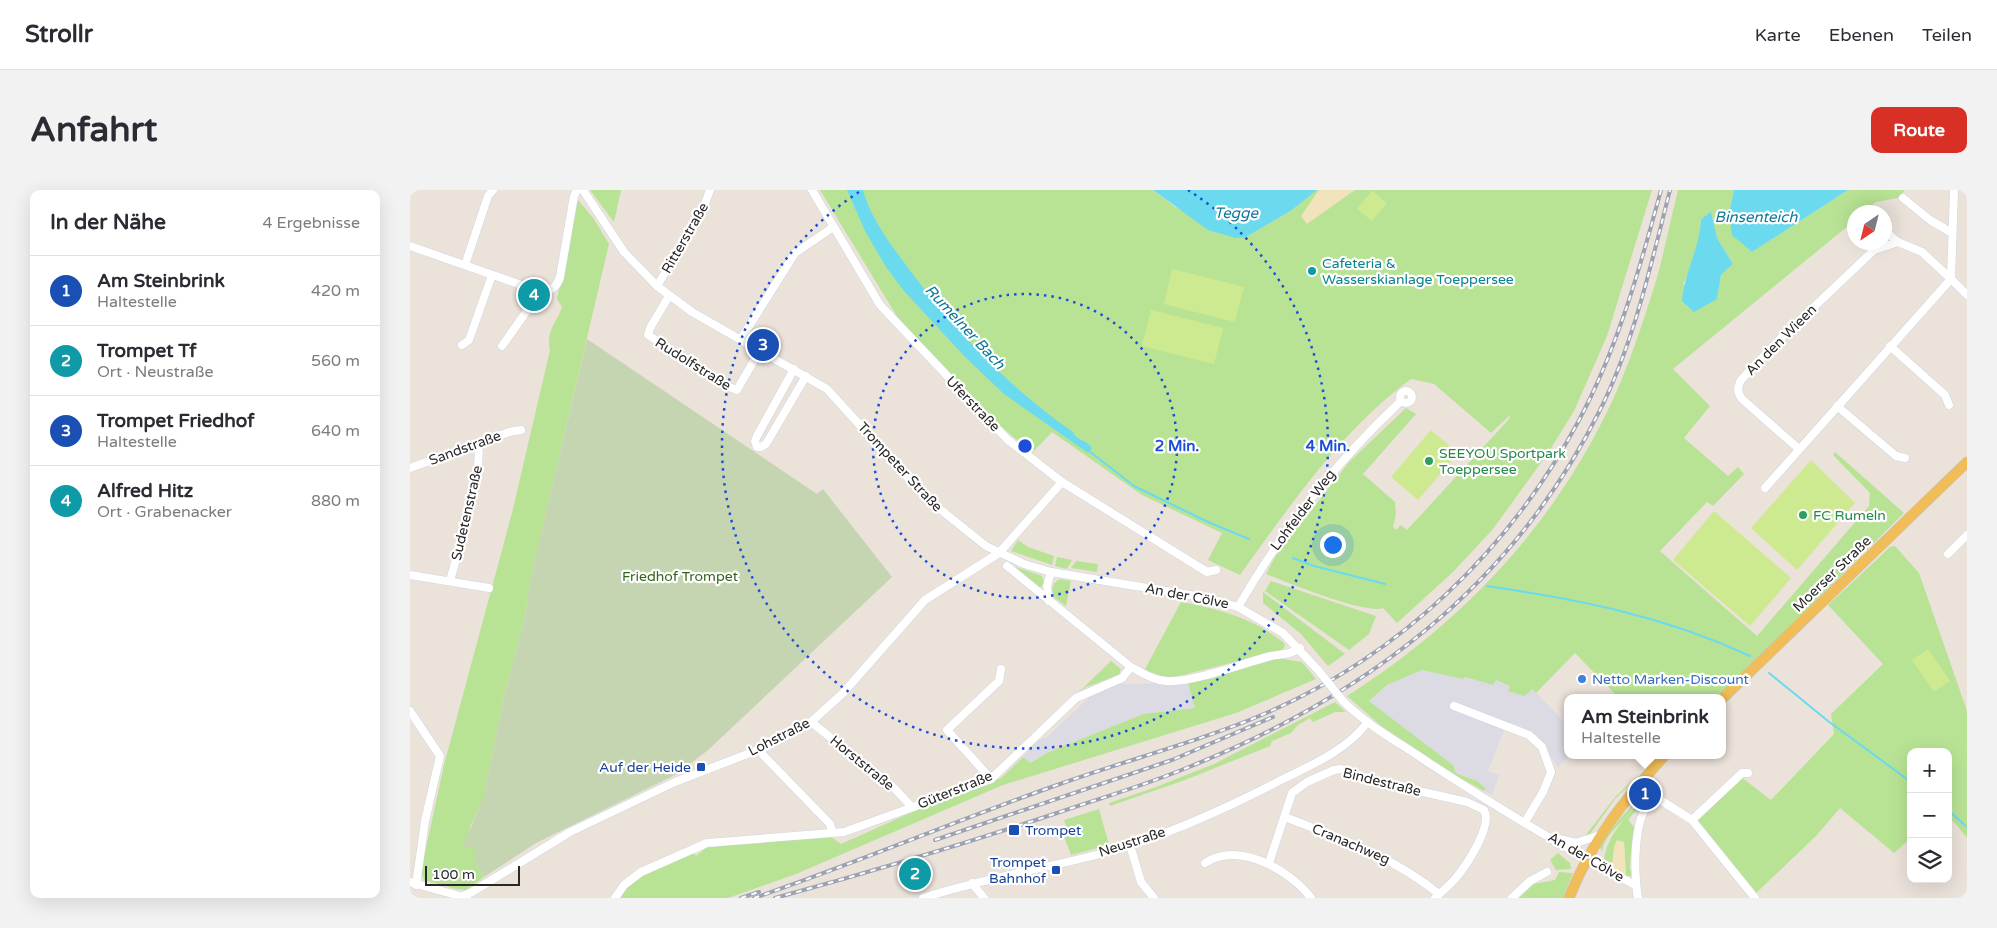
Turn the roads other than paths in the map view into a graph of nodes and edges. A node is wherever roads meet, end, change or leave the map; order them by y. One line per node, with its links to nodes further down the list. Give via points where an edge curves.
1 (493, 190): 13 (street, via 488,196)
2 (577, 190): 17 (street, via 559,281 550,290)
3 (583, 190): 16 (street, Trompeter Straße, via 624,252)
4 (710, 190): 16 (street, Ritterstraße, via 702,212)
5 (812, 190): 8 (street, Uferstraße)
6 (1954, 190): 9 (street)
7 (1902, 198): 9 (street)
8 (832, 228): 20 (street, via 795,253); 36 (street, Uferstraße, via 880,305 1008,440)
9 (1952, 233): 15 (street)
10 (1892, 237): 11 (street)
11 (1898, 242): 15 (street, via 1922,252); 32 (street, An den Wieen, via 1874,250 1779,340 1738,386 1742,399)
12 (410, 246): 13 (street)
13 (465, 265): 14 (street)
14 (492, 275): 17 (street); 21 (street, via 469,340)
15 (1951, 279): 18 (street); 23 (street)
16 (657, 286): 19 (street, Trompeter Straße)
17 (541, 291): 22 (street)
18 (1967, 295)
19 (669, 296): 20 (street, Trompeter Straße); 24 (street, Rudolfstraße, via 648,332 652,339 735,390 740,387)
20 (742, 339): 24 (street, Trompeter Straße)
21 (462, 345)
22 (502, 346)
23 (1890, 346): 28 (street, via 1945,395); 29 (street)
24 (760, 350): 25 (street, Trompeter Straße)
25 (794, 369): 26 (street, Trompeter Straße); 26 (street, via 757,436 757,447 766,444)
26 (806, 376): 39 (street, Trompeter Straße, via 840,401 926,498)
27 (1401, 401): 48 (street, Lohfelder Weg, via 1368,431 1325,479 1275,546)
28 (1949, 405)
29 (1837, 406): 32 (street); 33 (street, via 1896,456)
30 (521, 430): 31 (street, Sandstraße)
31 (478, 444): 35 (street, Sandstraße); 45 (street, Sudetenstraße, via 476,479)
32 (1799, 449): 37 (street)
33 (1905, 458)
34 (1967, 462): 52 (main road, Moerser Straße)
35 (410, 468)
36 (1062, 482): 39 (street, Lohstraße); 42 (street, Uferstraße, via 1207,572)
37 (1765, 488)
38 (1967, 535): 40 (street)
39 (999, 552): 43 (street, An der Cölve); 55 (street, Lohstraße, via 925,600 843,693)
40 (1948, 554)
41 (1006, 566): 47 (street)
42 (1216, 570)
43 (1051, 572): 47 (street, via 1047,586); 48 (street, An der Cölve, via 1208,598)
44 (410, 575): 45 (street)
45 (450, 581): 46 (street)
46 (489, 588)
47 (1049, 601): 50 (street)
48 (1238, 607): 49 (street, An der Cölve, via 1272,625)
49 (1300, 648): 50 (street, via 1288,654 1176,680 1149,677); 56 (street, An der Cölve, bridge, via 1343,701)
50 (1131, 667): 60 (street, Güterstraße, via 1122,678 1076,698)
51 (1002, 669): 60 (street, via 1000,681 947,730)
52 (1726, 696)
53 (1454, 706): 64 (street, via 1529,735 1542,747 1551,772)
54 (410, 711): 74 (street, via 440,756)
55 (811, 722): 57 (street, Lohstraße); 61 (street, Horststraße, via 893,787)
56 (1368, 723): 64 (street, An der Cölve); 68 (street, Neustraße, via 1330,754 1232,805)
57 (760, 749): 66 (street, via 830,824); 77 (street, Lohstraße, via 675,782 570,832)
58 (1662, 759): 67 (main road, via 1631,792)
59 (1748, 773): 63 (street, via 1742,773)
60 (992, 778): 61 (street, Güterstraße)
61 (912, 807): 66 (street, Güterstraße, via 851,831)
62 (1285, 817): 71 (street, Bindestraße); 76 (street, Cranachweg, via 1371,850 1417,876); 76 (street, Bindestraße, via 1292,794 1298,787 1341,769 1379,782 1479,806 1486,814 1486,822 1475,849 1454,881)
63 (1692, 820): 75 (street, via 1654,799 1637,828); 86 (street)
64 (1525, 822): 65 (street, An der Cölve)
65 (1538, 829): 67 (street, An der Cölve, via 1576,843); 69 (street, An der Cölve)
66 (832, 832): 78 (street, Güterstraße, via 707,843 641,872 624,885)
67 (1600, 835): 69 (main road)
68 (1130, 845): 73 (street, Neustraße); 81 (street, via 1141,882)
69 (1586, 859): 75 (street, An der Cölve); 84 (main road)
70 (1206, 862): 71 (street, via 1213,858 1239,856)
71 (1269, 863): 82 (street)
72 (1547, 872): 83 (street, via 1530,881)
73 (972, 883): 79 (street, Neustraße); 80 (street)
74 (413, 884): 77 (street)
75 (1635, 885): 85 (street)
76 (1437, 896)
77 (465, 897)
78 (615, 898)
79 (923, 898)
80 (984, 898)
81 (1154, 898)
82 (1311, 898)
83 (1512, 898)
84 (1570, 898)
85 (1638, 898)
86 (1755, 898)

